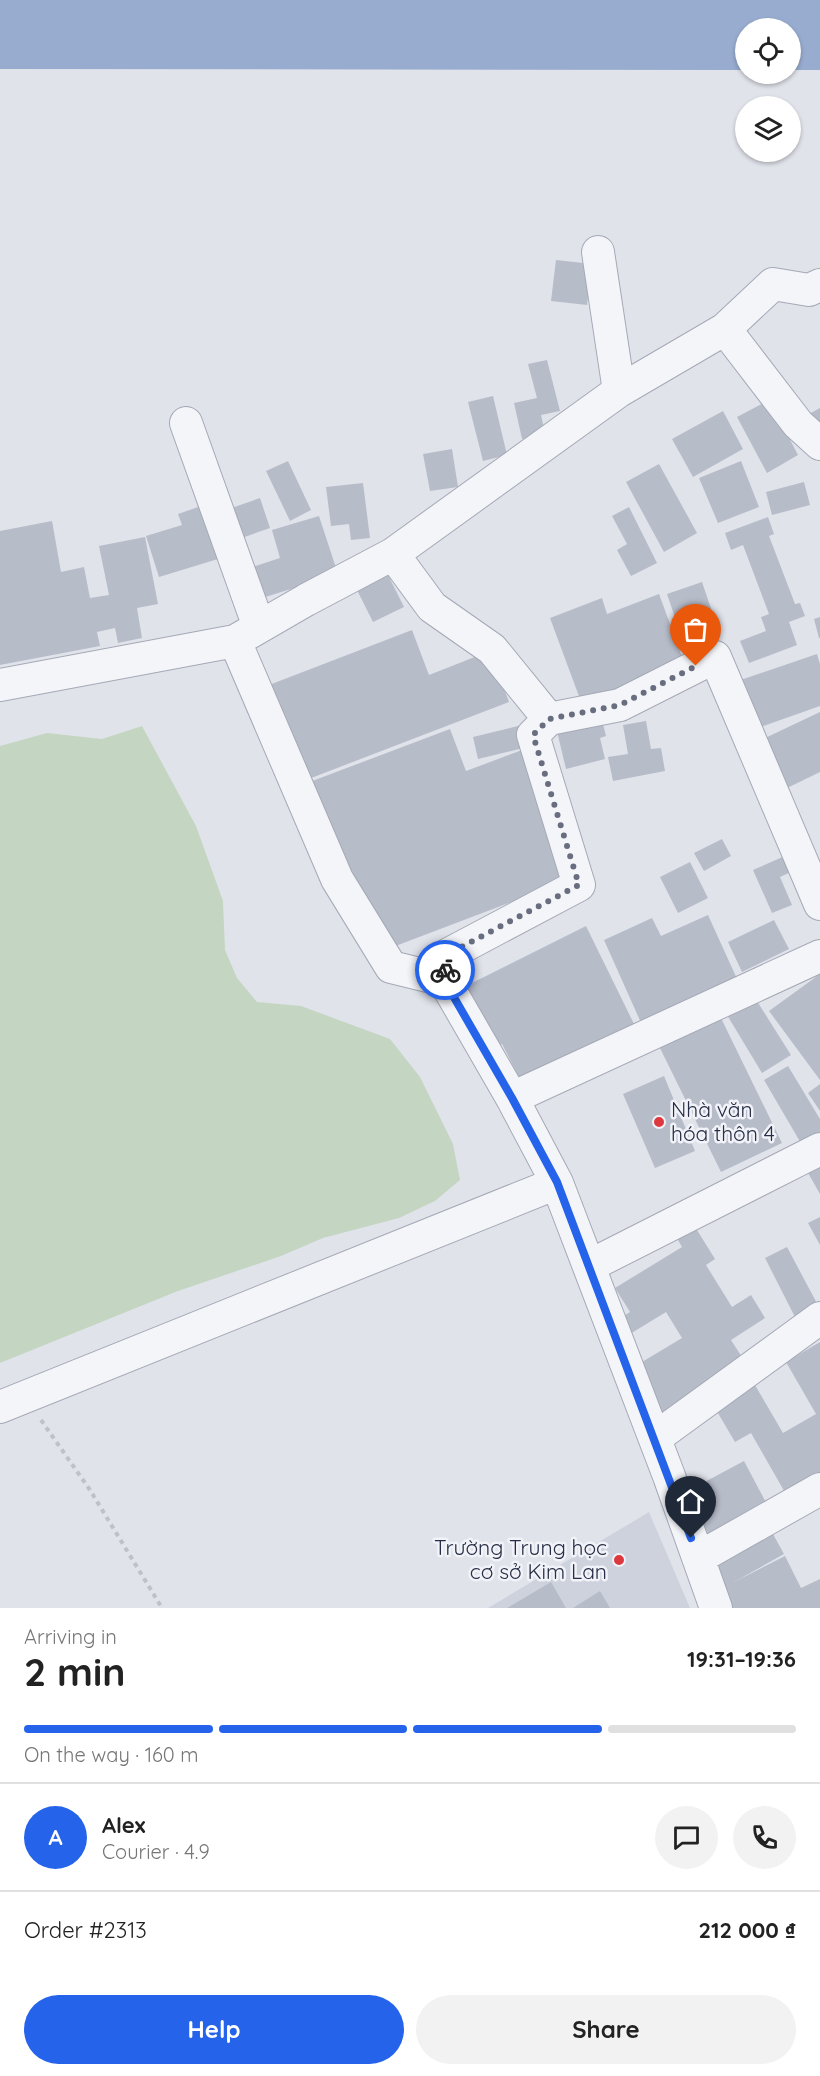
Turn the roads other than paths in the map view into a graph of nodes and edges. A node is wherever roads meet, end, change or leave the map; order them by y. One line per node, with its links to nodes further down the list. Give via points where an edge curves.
1 (598, 252): 4 (street)
2 (820, 285): 3 (street, via 809,290 773,284)
3 (725, 329): 4 (street); 6 (street, via 798,424)
4 (619, 391): 7 (street)
5 (186, 423): 8 (street)
6 (820, 444)
7 (393, 554): 8 (street); 10 (street, via 432,607 492,649)
8 (247, 634): 9 (street); 13 (street, via 337,879 391,967)
9 (0, 685)
10 (549, 719): 11 (street, via 620,705 715,657); 13 (street, via 533,735 579,885 448,954)
11 (820, 904)
12 (820, 956): 14 (street)
13 (444, 980): 14 (street)
14 (512, 1098): 16 (street)
15 (820, 1149): 17 (street)
16 (557, 1182): 17 (street); 19 (street)
17 (589, 1266): 20 (street)
18 (820, 1318): 20 (street)
19 (12, 1402)
20 (654, 1438): 22 (street)
21 (820, 1489): 22 (street)
22 (698, 1558): 23 (street)
23 (716, 1608)

